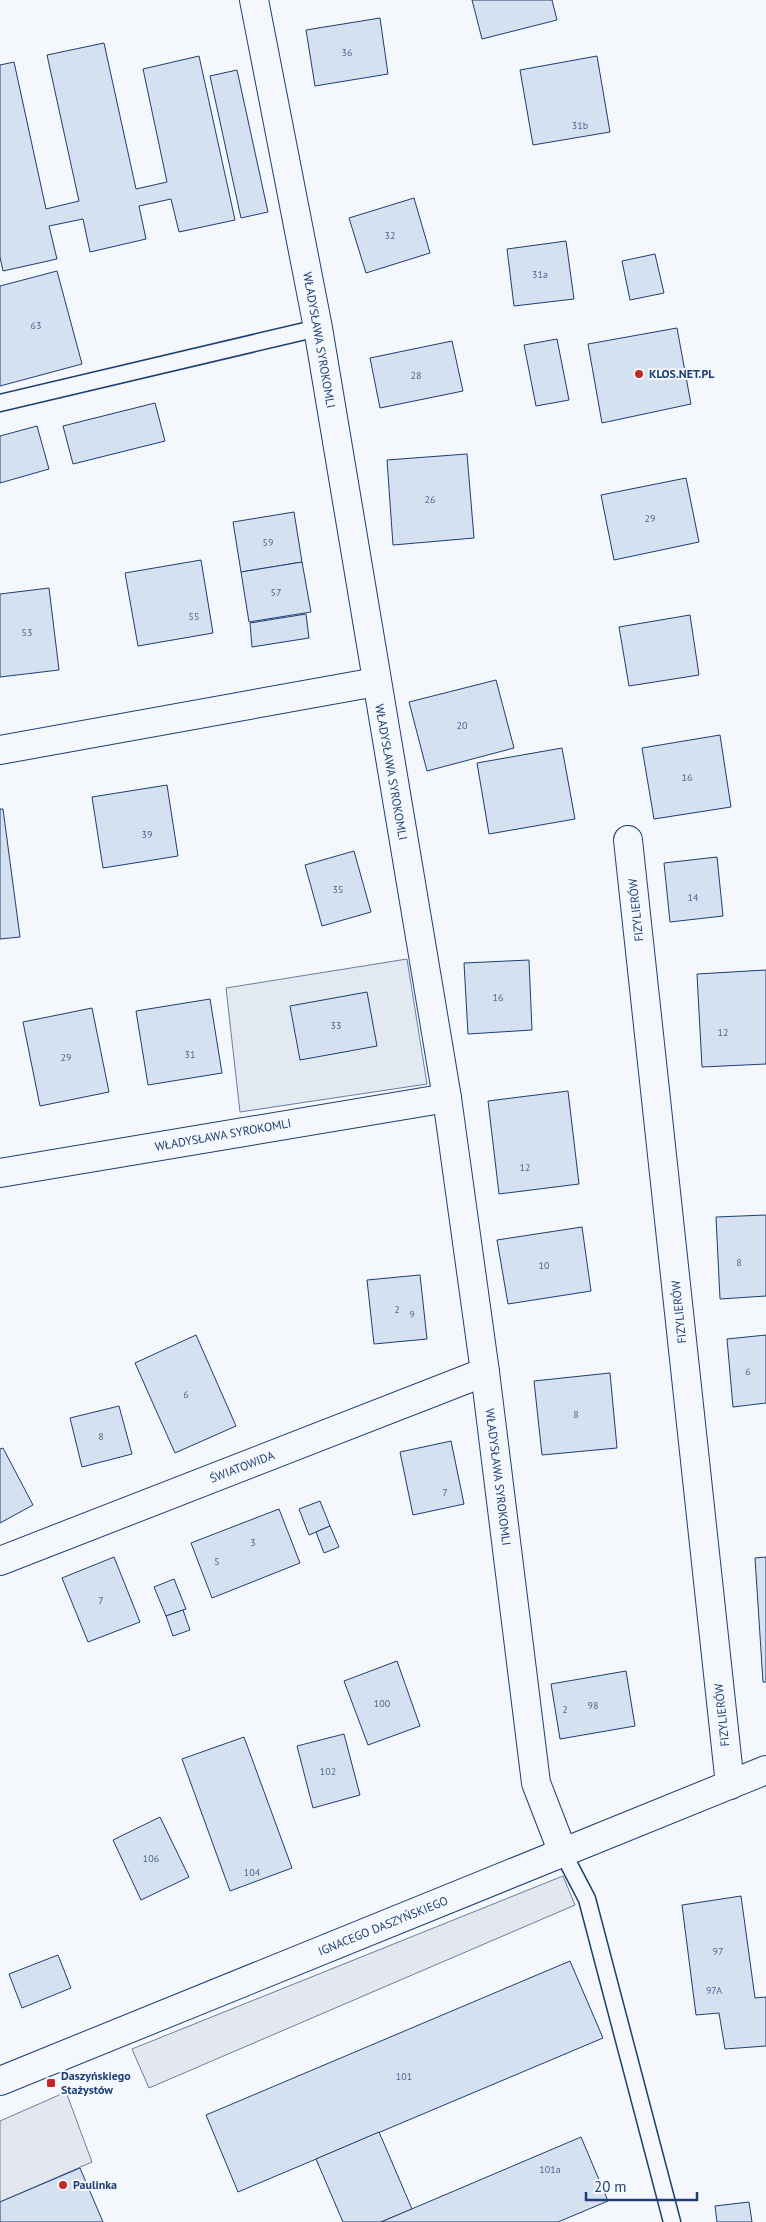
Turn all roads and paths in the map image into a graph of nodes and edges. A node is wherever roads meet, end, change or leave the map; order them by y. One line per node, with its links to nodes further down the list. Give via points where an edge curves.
1 (254, 0): 2 (street, WŁADYSŁAWA SYROKOMLI)
2 (318, 328): 3 (lane); 4 (street, WŁADYSŁAWA SYROKOMLI)
3 (0, 403)
4 (376, 682): 5 (street); 7 (street, WŁADYSŁAWA SYROKOMLI)
5 (0, 750)
6 (628, 840): 12 (street, FIZYLIERÓW)
7 (447, 1098): 8 (street, WŁADYSŁAWA SYROKOMLI); 9 (street, WŁADYSŁAWA SYROKOMLI)
8 (0, 1173)
9 (485, 1372): 10 (street, ŚWIATOWIDA); 13 (street, WŁADYSŁAWA SYROKOMLI, via 536,1784)
10 (0, 1561)
11 (766, 1770): 12 (street, IGNACEGO DASZYŃSKIEGO)
12 (730, 1785): 13 (street, IGNACEGO DASZYŃSKIEGO)
13 (562, 1853): 14 (street, IGNACEGO DASZYŃSKIEGO); 15 (lane, via 587,1899)
14 (0, 2081)
15 (672, 2222)

